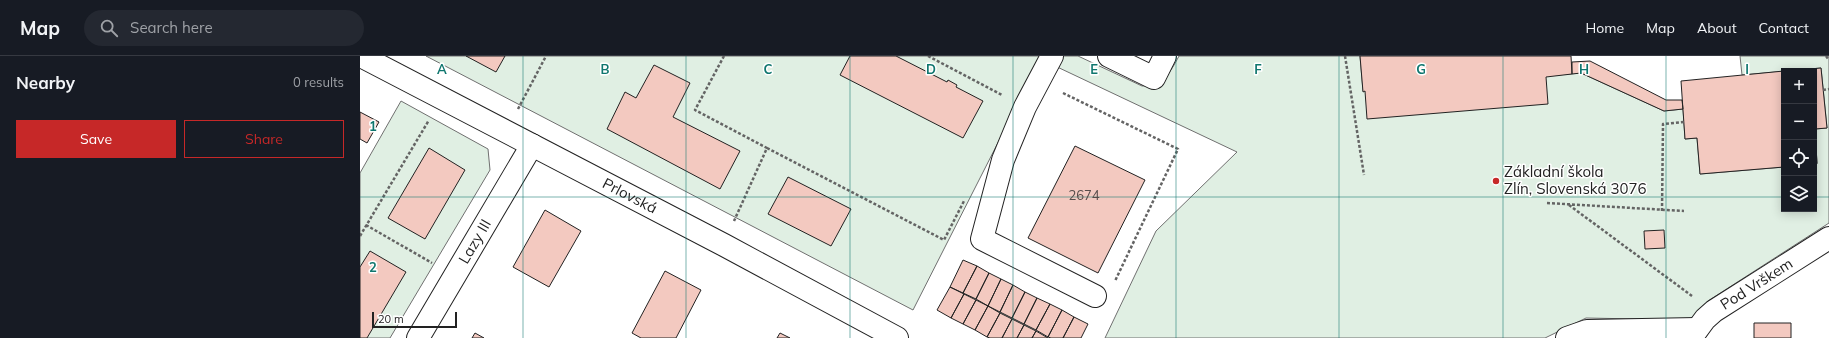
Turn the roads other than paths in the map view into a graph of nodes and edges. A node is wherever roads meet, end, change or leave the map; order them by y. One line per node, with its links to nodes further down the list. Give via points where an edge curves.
1 (361, 56): 5 (street, Prlovská)
2 (1052, 56): 7 (street, via 1038,81 1003,160 982,239)
3 (1108, 56): 4 (street, via 1154,78)
4 (1165, 56)
5 (532, 145): 9 (street, Lazy III); 10 (street, Prlovská)
6 (1829, 238): 8 (street, Pod Vrškem, via 1714,312)
7 (1095, 296)
8 (1694, 334): 11 (street, via 1588,331)
9 (418, 338)
10 (896, 338)
11 (1567, 338)

